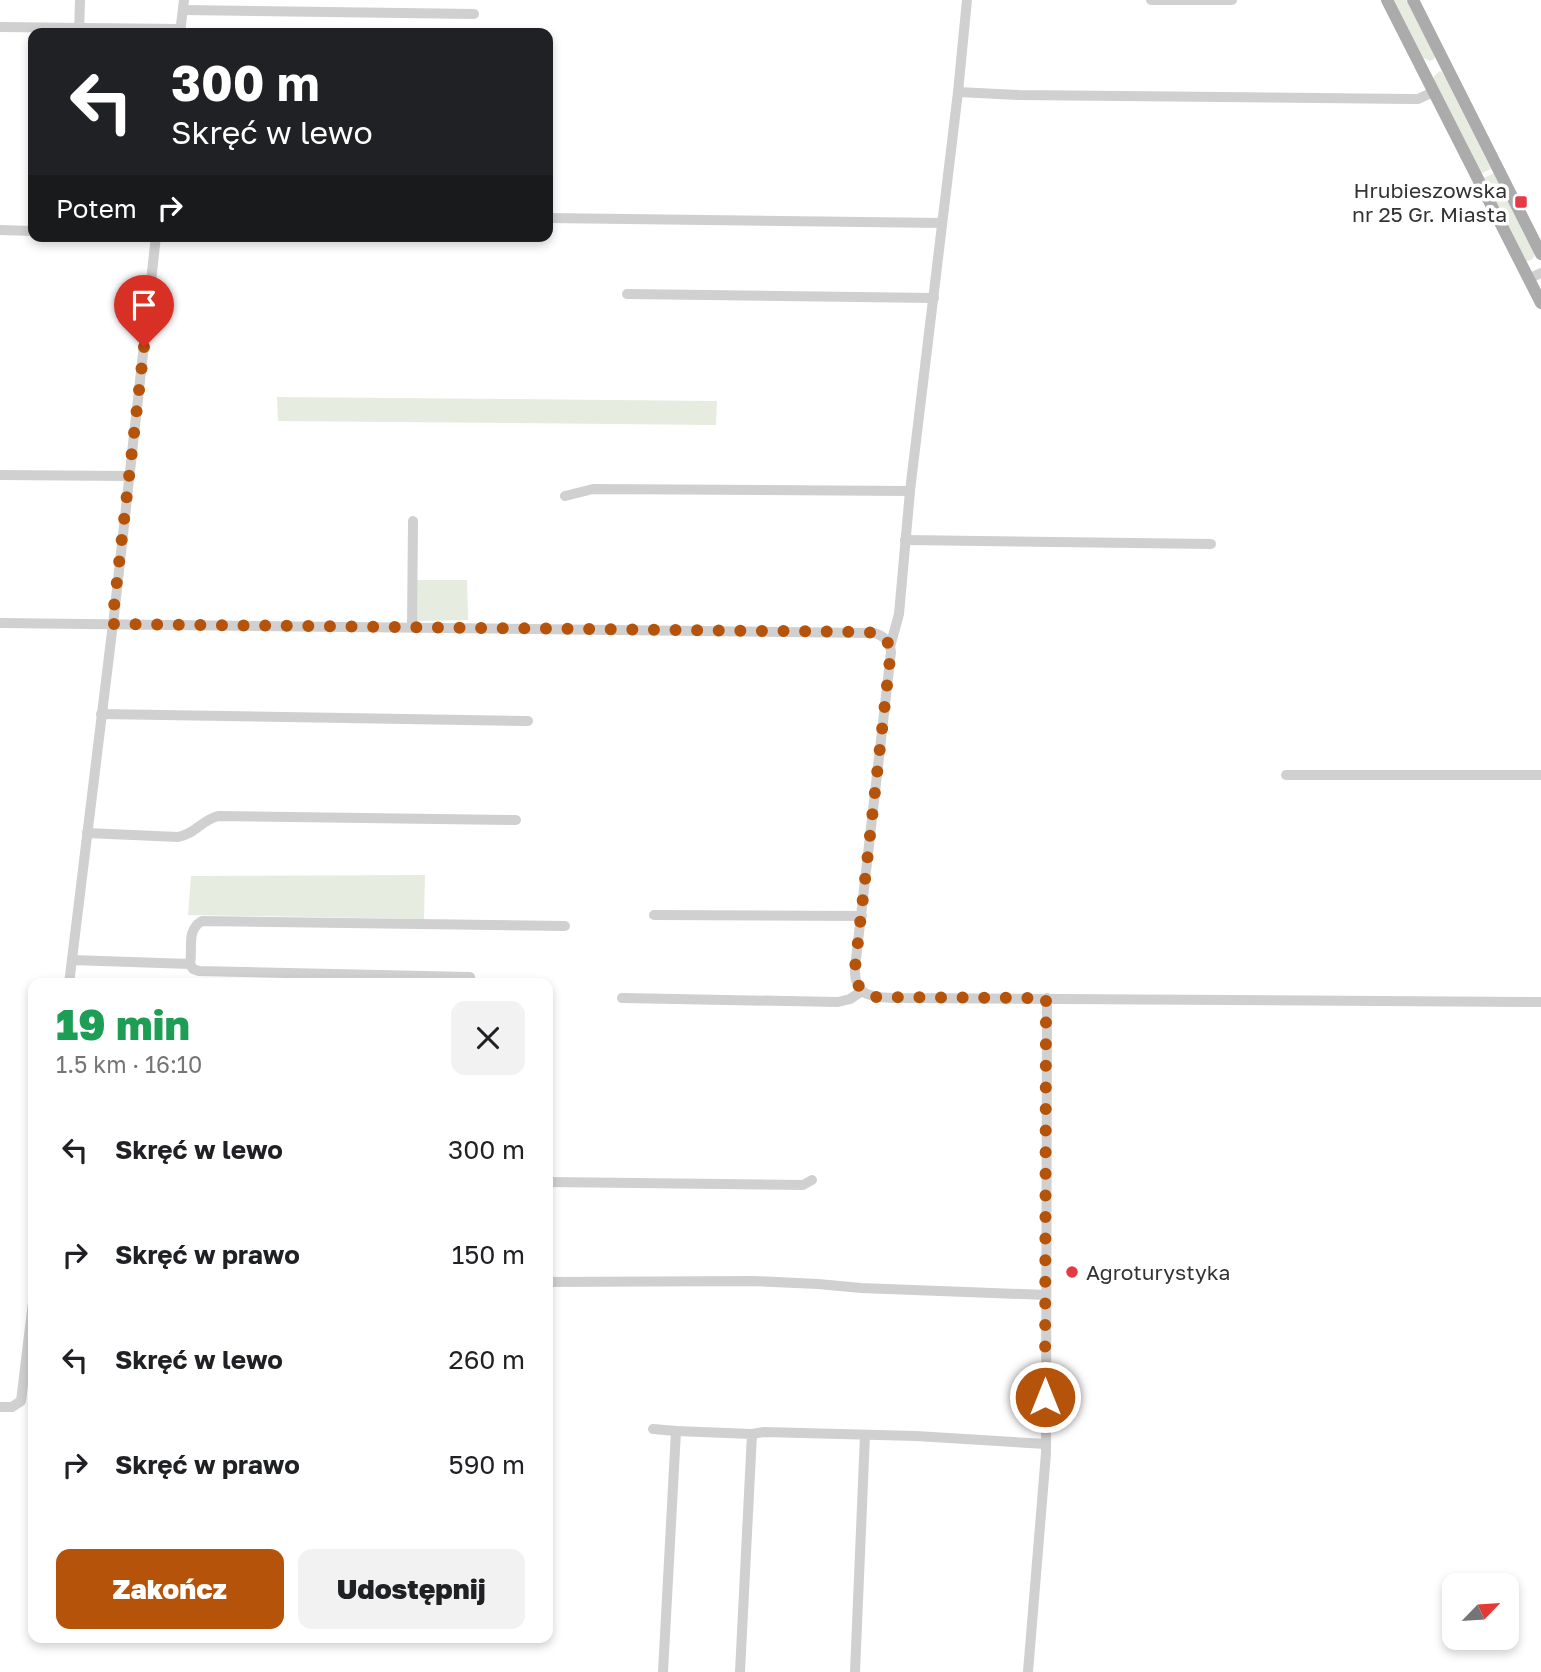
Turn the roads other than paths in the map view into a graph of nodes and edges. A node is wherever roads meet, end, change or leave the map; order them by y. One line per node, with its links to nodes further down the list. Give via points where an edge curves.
1 (80, 0): 11 (street)
2 (967, 0): 13 (street)
3 (1151, 0): 4 (street)
4 (1232, 0)
5 (1387, 0): 14 (main road)
6 (1413, 0): 20 (main road)
7 (184, 5): 8 (street); 12 (street)
8 (474, 14)
9 (0, 27): 10 (street)
10 (28, 28)
11 (79, 28)
12 (180, 28)
13 (958, 92): 14 (street, via 1411,99); 16 (street)
14 (1433, 92): 22 (main road)
15 (553, 218): 16 (street)
16 (943, 223): 24 (street)
17 (0, 230): 18 (street)
18 (28, 231)
19 (155, 242): 27 (street)
20 (1541, 254)
21 (1541, 273): 22 (street)
22 (1531, 283): 25 (main road)
23 (627, 294): 24 (street)
24 (934, 298): 28 (street)
25 (1541, 303)
26 (0, 475): 27 (street)
27 (129, 476): 34 (street)
28 (910, 491): 29 (street, via 593,489); 31 (street)
29 (565, 496)
30 (413, 521): 35 (street)
31 (905, 540): 32 (street); 36 (street, via 899,614)
32 (1211, 544)
33 (0, 623): 34 (street)
34 (112, 624): 35 (street); 37 (street)
35 (411, 627): 36 (street, via 867,632 880,635)
36 (890, 647): 44 (street)
37 (101, 715): 38 (street); 42 (street)
38 (528, 721)
39 (1286, 775): 40 (street)
40 (1541, 775)
41 (516, 820): 42 (street, via 218,816 178,837)
42 (87, 833): 46 (street)
43 (654, 915): 44 (street)
44 (862, 916): 50 (street, via 855,975)
45 (565, 926): 47 (street, via 202,921 192,931)
46 (72, 960): 47 (street); 49 (street)
47 (190, 964): 48 (street, via 199,971)
48 (470, 977)
49 (70, 978)
50 (862, 991): 51 (street, via 838,1002); 52 (street, via 884,997)
51 (622, 998)
52 (1046, 998): 53 (street); 57 (street)
53 (1541, 1002)
54 (812, 1180): 55 (street, via 803,1185)
55 (553, 1182)
56 (553, 1282): 57 (street, via 754,1281)
57 (1046, 1295): 64 (street)
58 (28, 1343): 59 (street, via 21,1401)
59 (0, 1408)
60 (653, 1429): 61 (street)
61 (676, 1431): 62 (street); 65 (street)
62 (752, 1434): 63 (street); 66 (street)
63 (865, 1435): 64 (street); 67 (street)
64 (1046, 1444): 68 (street)
65 (663, 1672)
66 (740, 1672)
67 (855, 1672)
68 (1028, 1672)

